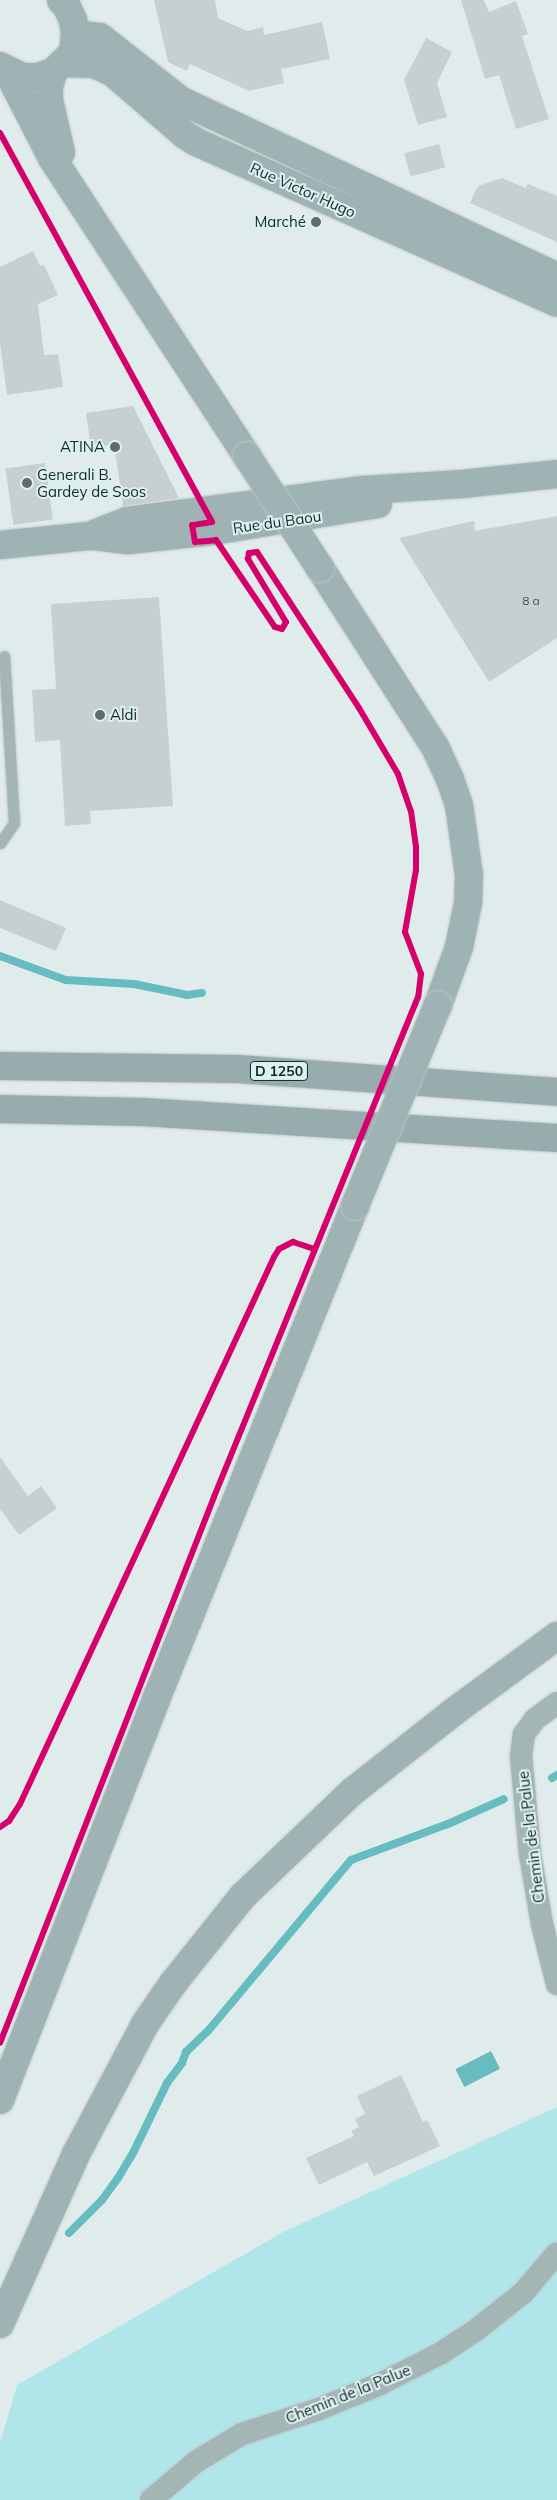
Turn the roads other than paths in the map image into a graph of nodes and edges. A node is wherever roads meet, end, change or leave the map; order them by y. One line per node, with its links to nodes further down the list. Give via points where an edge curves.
1 (61, 0): 2 (street, via 73,20)
2 (75, 34): 3 (street, via 73,53); 6 (street, Rue Victor Hugo, via 100,37 180,100)
3 (58, 67): 4 (street, Rue Victor Hugo, via 38,77 23,77); 5 (street, via 48,93 53,122); 7 (street, Rue Victor Hugo, via 94,64 112,72 196,142)
4 (4, 69): 5 (street)
5 (77, 197): 19 (street, bridge, via 436,749 458,805 469,874 468,903 460,947 438,1004 158,1697)
6 (557, 277)
7 (557, 303)
8 (557, 474): 9 (street, Rue du Baou, via 363,490 126,521 89,536)
9 (0, 542)
10 (4, 656): 11 (lane, via 14,823)
11 (0, 843)
12 (0, 1066): 13 (main road, D 1250, via 238,1069)
13 (557, 1092)
14 (0, 1109): 15 (main road, via 153,1113)
15 (557, 1138)
16 (557, 1636): 21 (street, via 466,1702 353,1791 243,1896 174,1982 140,2032 76,2154)
17 (557, 1703): 18 (street, Chemin de la Palue, via 535,1719 524,1734 522,1756 530,1854)
18 (557, 1984)
19 (0, 2100)
20 (557, 2253): 22 (street, Chemin de la Palue, via 523,2293 441,2353 380,2384 319,2409 242,2434 197,2461)
21 (0, 2324)
22 (151, 2500)

